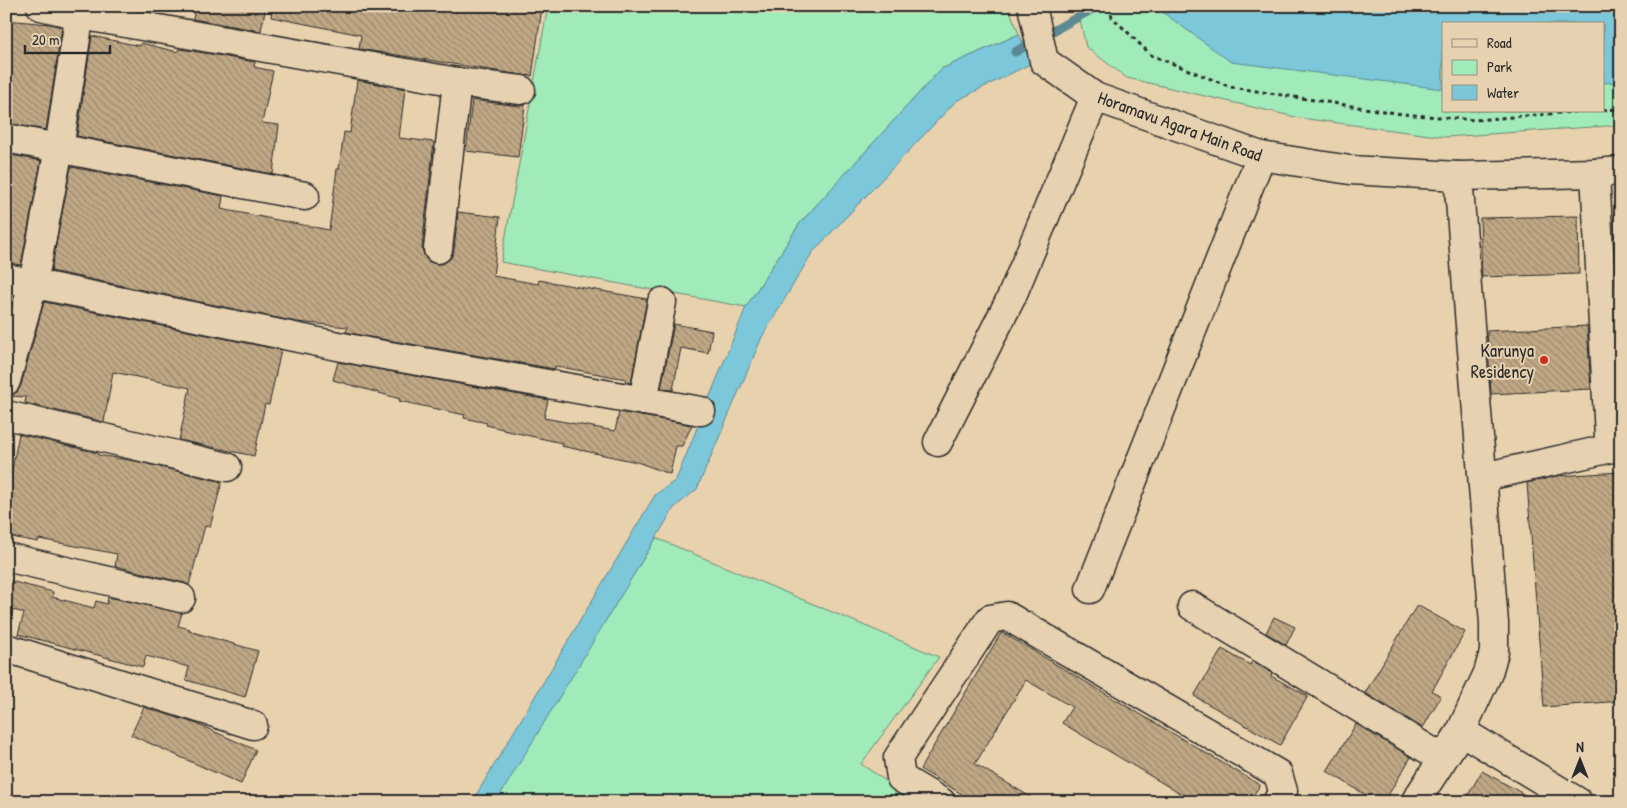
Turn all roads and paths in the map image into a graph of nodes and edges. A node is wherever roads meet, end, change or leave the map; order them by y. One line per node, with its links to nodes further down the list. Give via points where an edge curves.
1 (41, 6): 4 (street)
2 (1032, 6): 7 (street, Horamavu Agara Main Road, via 1044,61)
3 (1110, 6): 10 (path, via 1112,17 1151,55 1231,87 1402,114 1475,120)
4 (81, 10): 5 (street); 12 (street)
5 (457, 82): 6 (street); 17 (street)
6 (521, 90)
7 (1095, 97): 13 (street, Horamavu Agara Main Road); 26 (street, via 1011,298)
8 (1621, 108): 9 (path)
9 (1604, 110)
10 (1573, 112)
11 (6, 138): 12 (street)
12 (59, 148): 16 (street); 19 (street)
13 (1261, 156): 15 (street, Horamavu Agara Main Road, via 1350,170); 30 (street)
14 (1608, 172): 15 (street, Horamavu Agara Main Road); 25 (street)
15 (1458, 176): 28 (street)
16 (305, 196)
17 (438, 249)
18 (6, 278): 19 (street)
19 (33, 284): 21 (street); 22 (street, via 377,354)
20 (662, 302): 22 (street)
21 (6, 381)
22 (642, 401): 23 (street)
23 (701, 410)
24 (6, 415): 27 (street)
25 (1615, 441): 28 (street)
26 (938, 442)
27 (227, 468)
28 (1483, 477): 35 (street, via 1494,652 1488,673)
29 (6, 557): 31 (street)
30 (1090, 589)
31 (182, 598)
32 (1192, 606): 36 (street)
33 (6, 648): 34 (street)
34 (253, 725)
35 (1461, 731): 36 (street); 40 (street)
36 (1442, 758): 39 (street)
37 (940, 802): 38 (street, via 901,778 898,758 990,619 1007,616 1278,774 1283,791)
38 (1277, 802)
39 (1415, 802)
40 (1578, 802)

